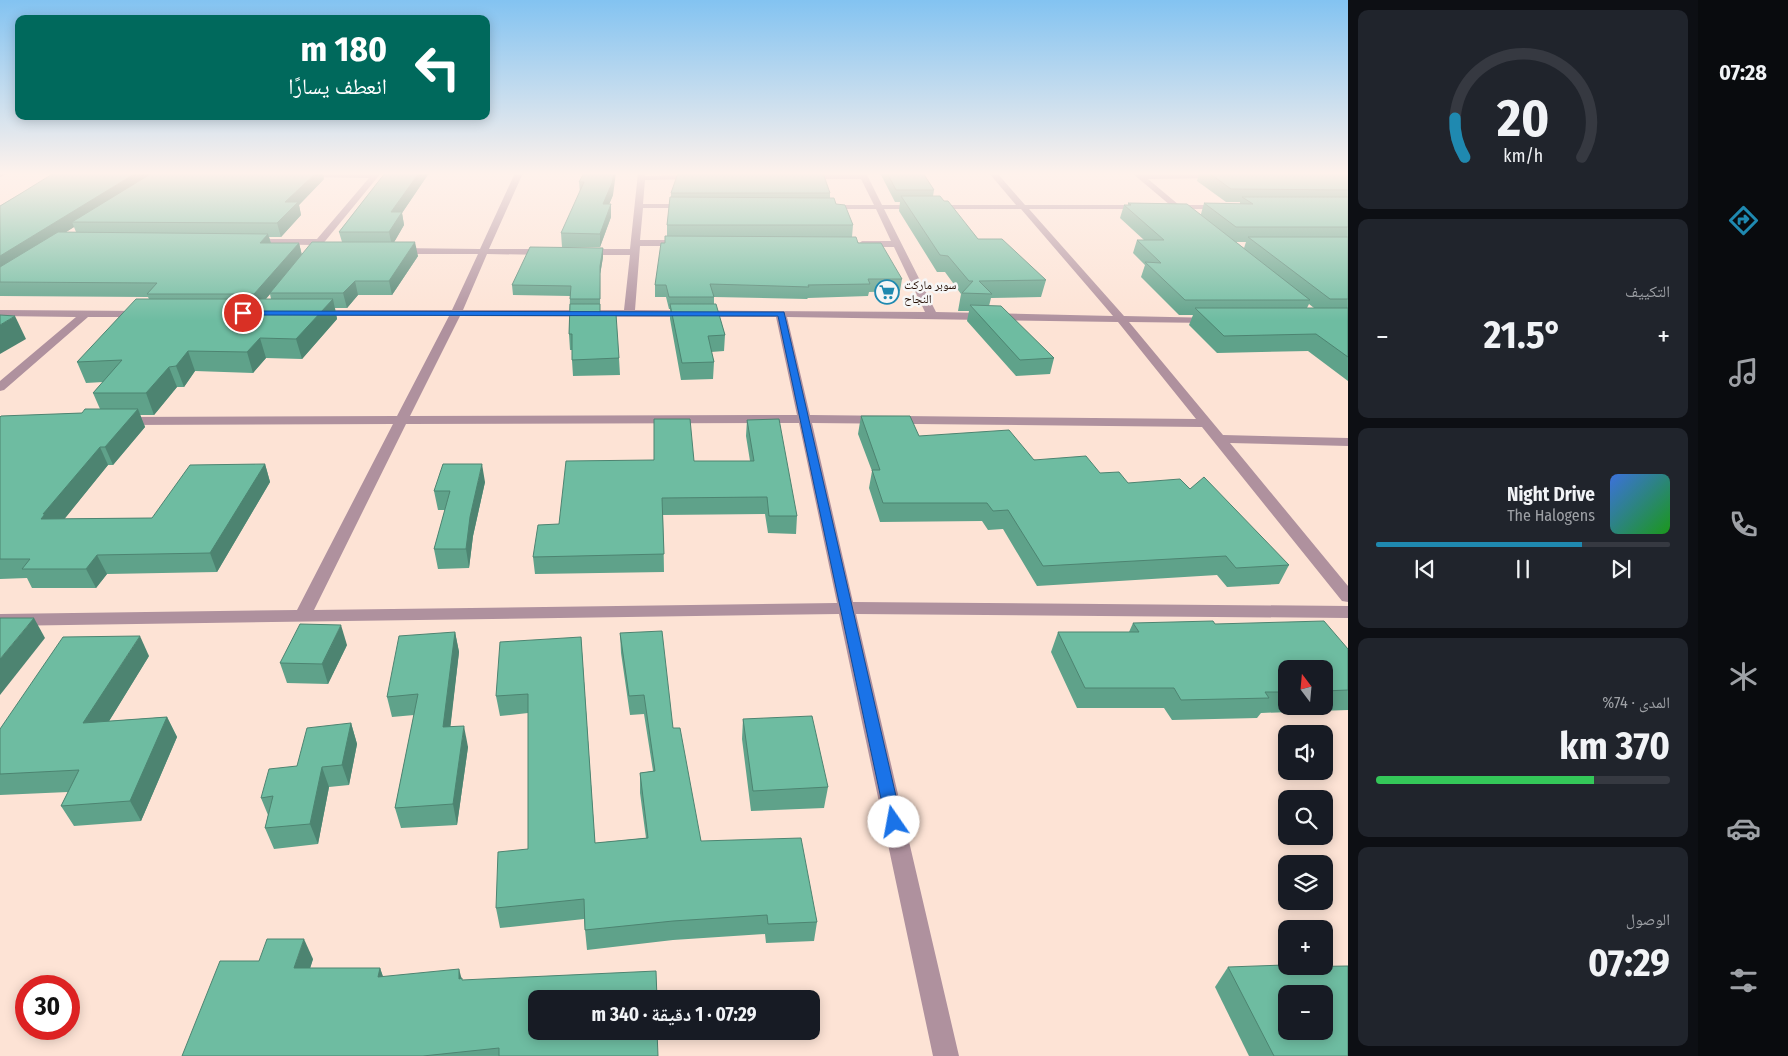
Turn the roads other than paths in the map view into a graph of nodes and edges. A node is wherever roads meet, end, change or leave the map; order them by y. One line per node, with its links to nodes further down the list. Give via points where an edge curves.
1 (338, 222): 6 (street, via 316,250)
2 (497, 222): 12 (street)
3 (637, 222): 10 (street)
4 (886, 222): 9 (street)
5 (1036, 222): 21 (street)
6 (240, 242)
7 (694, 243): 10 (street)
8 (849, 244): 9 (street)
9 (897, 244): 20 (street)
10 (635, 248): 12 (street, via 564,252); 18 (street)
11 (384, 251): 12 (street)
12 (484, 251): 15 (street)
13 (0, 313): 16 (street)
14 (301, 313): 15 (street)
15 (456, 313): 18 (street); 25 (street)
16 (85, 314): 17 (street); 23 (street)
17 (154, 314)
18 (629, 314): 19 (street)
19 (781, 314): 20 (street); 24 (street)
20 (932, 315): 21 (street)
21 (1122, 320): 22 (street); 27 (street)
22 (1221, 320)
23 (0, 387)
24 (804, 419): 25 (street); 27 (street); 31 (street)
25 (402, 420): 26 (street); 33 (street)
26 (108, 421)
27 (1206, 423): 28 (street)
28 (1219, 439): 29 (street); 30 (street)
29 (1348, 442)
30 (1348, 597)
31 (846, 608): 32 (street); 33 (street); 35 (street)
32 (1348, 612)
33 (303, 615): 34 (street)
34 (0, 620)
35 (946, 1056)

